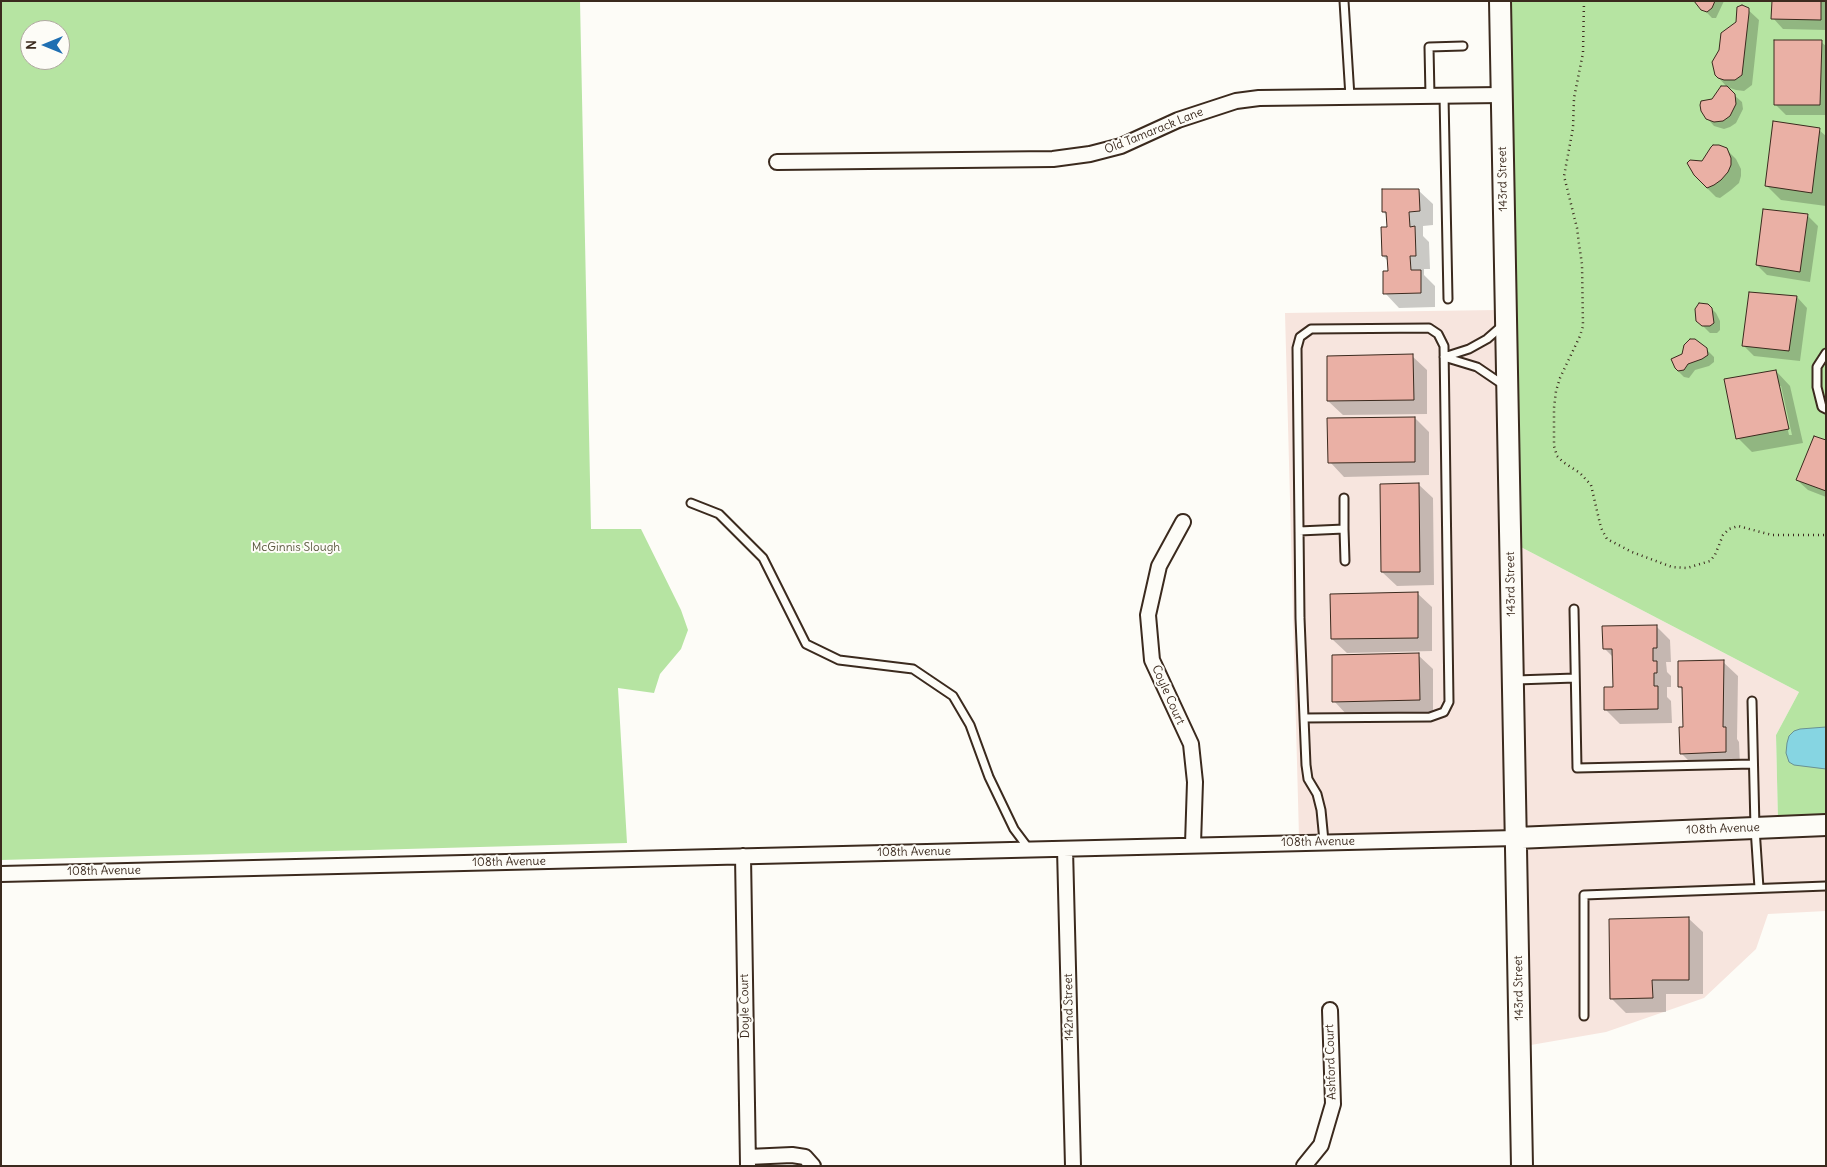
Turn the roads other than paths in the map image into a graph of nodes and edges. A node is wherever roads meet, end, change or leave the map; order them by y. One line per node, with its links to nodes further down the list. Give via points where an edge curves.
1 (1344, 1): 6 (lane)
2 (1500, 1): 4 (main road, 143rd Street)
3 (1463, 46): 5 (lane, via 1429,47)
4 (1501, 95): 5 (street, Old Tamarack Lane); 9 (main road, 143rd Street)
5 (1437, 96): 6 (street, Old Tamarack Lane); 8 (lane)
6 (1350, 97): 7 (street, Old Tamarack Lane, via 1236,101 1178,120 1121,146 1078,157)
7 (777, 162)
8 (1448, 299)
9 (1506, 323): 11 (lane, via 1469,349); 12 (main road, 143rd Street)
10 (1826, 353): 13 (lane, via 1817,367 1816,387 1822,407)
11 (1444, 358): 12 (lane, via 1477,367); 18 (lane, via 1444,346 1438,334 1429,328 1311,330 1300,337 1297,348); 24 (lane, via 1449,702 1444,712 1430,717)
12 (1507, 388): 22 (main road, 143rd Street)
13 (1826, 409)
14 (1344, 498): 17 (lane)
15 (691, 504): 32 (lane, via 719,514 763,558 806,644 839,660 913,669 953,696 970,725 989,777 1014,829)
16 (1183, 522): 30 (street, Coyle Court, via 1158,566 1148,615 1152,660 1191,744 1195,782)
17 (1344, 529): 18 (lane); 19 (lane)
18 (1300, 531): 24 (lane)
19 (1345, 561)
20 (1574, 609): 21 (lane)
21 (1575, 678): 22 (lane); 25 (lane, via 1577,768)
22 (1513, 680): 28 (main road, 143rd Street)
23 (1752, 701): 25 (lane)
24 (1304, 718): 29 (lane, via 1308,779 1317,794)
25 (1753, 764): 27 (lane)
26 (1826, 825): 27 (main road, 108th Avenue)
27 (1755, 828): 28 (main road, 108th Avenue); 36 (lane)
28 (1516, 838): 29 (street, 108th Avenue); 43 (main road, 143rd Street)
29 (1324, 842): 30 (street, 108th Avenue)
30 (1193, 844): 31 (street, 108th Avenue)
31 (1065, 849): 32 (street, 108th Avenue); 41 (street, 142nd Street)
32 (1029, 850): 33 (street, 108th Avenue)
33 (743, 856): 34 (street, 108th Avenue); 39 (street, Doyle Court)
34 (1, 874)
35 (1826, 886): 36 (lane)
36 (1759, 888): 38 (lane, via 1584,895)
37 (1330, 1010): 42 (street, Ashford Court, via 1333,1104 1321,1145)
38 (1584, 1016)
39 (748, 1161): 40 (street, Doyle Court, via 805,1157)
40 (813, 1166)
41 (1073, 1166)
42 (1304, 1166)
43 (1522, 1166)

